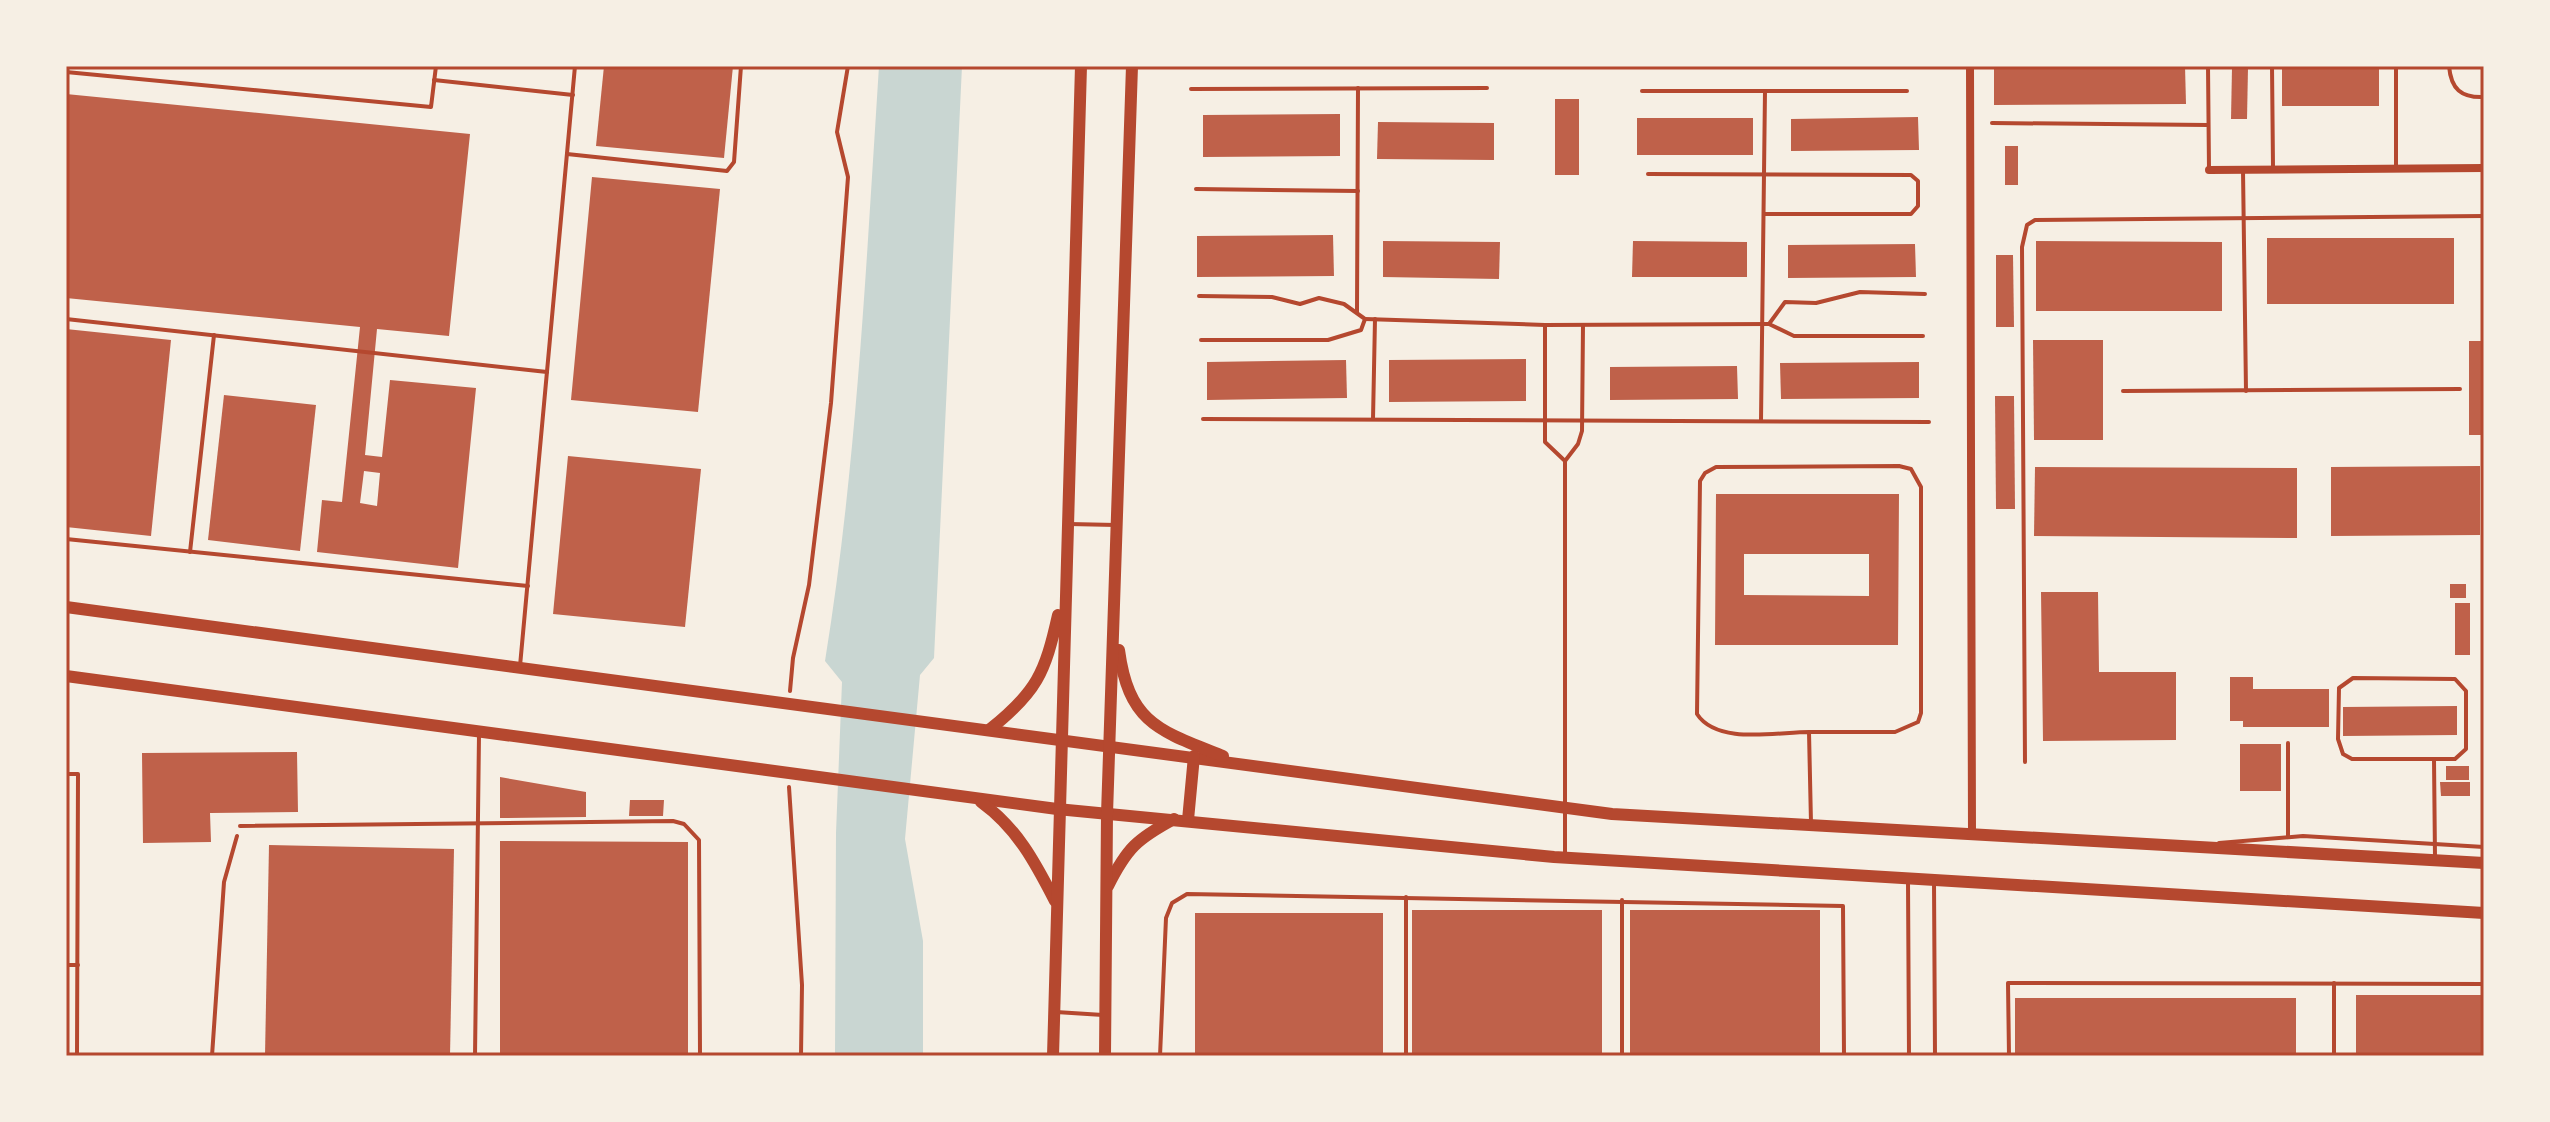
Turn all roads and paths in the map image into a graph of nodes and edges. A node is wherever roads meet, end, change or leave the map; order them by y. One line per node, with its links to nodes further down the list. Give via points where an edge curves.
1 (436, 66): 13 (lane)
2 (575, 66): 20 (lane)
3 (741, 66): 24 (lane, via 734,162 727,171)
4 (848, 66): 72 (path, via 837,132 848,177 831,403)
5 (1081, 66): 60 (main road)
6 (1132, 66): 61 (main road)
7 (1970, 66): 93 (street)
8 (2208, 66): 23 (lane)
9 (2272, 66): 29 (lane)
10 (2396, 66): 26 (lane)
11 (2449, 66): 21 (lane, via 2457,91 2467,98)
12 (66, 72): 13 (lane, via 431,107)
13 (434, 80): 20 (lane)
14 (1358, 88): 15 (lane); 16 (lane); 33 (lane)
15 (1487, 88)
16 (1191, 89)
17 (1642, 91): 18 (lane)
18 (1765, 91): 19 (lane); 31 (lane)
19 (1907, 91)
20 (573, 95): 24 (lane)
21 (2484, 97)
22 (1992, 123): 23 (lane)
23 (2208, 125): 27 (lane)
24 (567, 154): 49 (lane)
25 (2484, 168): 26 (street)
26 (2396, 169): 29 (street)
27 (2209, 170): 28 (street)
28 (2243, 170): 29 (street); 36 (lane)
29 (2273, 170)
30 (1648, 174): 31 (lane)
31 (1765, 174): 34 (lane); 34 (lane, via 1911,175 1918,181 1920,196 1911,214)
32 (1196, 189): 33 (lane)
33 (1358, 191): 39 (lane)
34 (1764, 214): 43 (lane)
35 (2484, 216): 36 (lane)
36 (2244, 218): 52 (lane); 81 (lane, via 2035,220 2023,234)
37 (1925, 294): 43 (lane, via 1860,292 1816,303 1785,302)
38 (1199, 296): 39 (lane, via 1272,297 1300,304 1319,298)
39 (1357, 312): 41 (lane)
40 (66, 319): 46 (lane)
41 (1365, 319): 42 (lane); 48 (lane, via 1361,330 1328,340)
42 (1375, 319): 44 (lane); 54 (lane)
43 (1766, 324): 45 (lane); 47 (lane, via 1794,336); 57 (lane)
44 (1545, 325): 45 (lane); 55 (lane)
45 (1583, 325): 56 (lane)
46 (214, 335): 49 (lane); 63 (lane)
47 (1923, 336)
48 (1201, 340)
49 (547, 372): 65 (lane)
50 (2460, 389): 52 (lane)
51 (2123, 391): 52 (lane)
52 (2246, 391)
53 (1203, 419): 54 (lane)
54 (1373, 419): 55 (lane)
55 (1543, 420): 56 (lane); 59 (lane, via 1545,442)
56 (1582, 421): 57 (lane); 59 (lane, via 1578,444)
57 (1761, 421): 58 (lane)
58 (1929, 422)
59 (1565, 461): 86 (lane)
60 (1066, 524): 61 (lane); 66 (main road)
61 (1117, 525): 68 (main road)
62 (66, 539): 63 (lane)
63 (190, 552): 65 (lane)
64 (2484, 576): 71 (lane)
65 (528, 586): 69 (lane)
66 (1064, 588): 73 (main road, via 1047,664 1014,710); 76 (main road)
67 (66, 607): 69 (main road)
68 (1114, 615): 78 (main road); 82 (main road, via 1123,681 1143,714 1164,732)
69 (520, 668): 72 (main road)
70 (66, 676): 75 (main road)
71 (2484, 698)
72 (789, 705): 73 (main road)
73 (989, 730): 76 (main road)
74 (1809, 732): 74 (lane, via 1895,732 1918,722 1921,487 1911,469 1716,467 1700,481 1697,714 1702,722 1725,732); 91 (lane)
75 (480, 733): 84 (main road); 90 (lane)
76 (1060, 738): 78 (main road); 87 (main road)
77 (2288, 743): 94 (lane)
78 (1110, 745): 79 (main road); 88 (main road)
79 (1194, 756): 82 (main road); 89 (main road)
80 (2434, 759): 80 (lane, via 2352,759 2343,754 2338,739 2339,688 2353,678 2462,683 2466,749 2455,759); 95 (lane)
81 (2025, 762)
82 (1241, 763): 86 (main road)
83 (66, 774): 109 (lane, via 78,774)
84 (792, 776): 85 (main road); 118 (path)
85 (978, 800): 87 (main road); 106 (main road, via 1018,837)
86 (1565, 808): 91 (main road); 98 (lane)
87 (1057, 809): 88 (main road); 106 (main road)
88 (1107, 814): 89 (main road); 103 (main road)
89 (1182, 819): 98 (main road); 103 (main road, via 1138,839 1123,855)
90 (478, 823): 92 (lane); 116 (lane); 117 (lane, via 673,821 695,833)
91 (1811, 825): 93 (main road)
92 (240, 826): 115 (path, via 224,882)
93 (1972, 835): 96 (main road)
94 (2288, 837): 95 (lane); 96 (lane)
95 (2435, 844): 97 (lane); 99 (lane)
96 (2192, 847): 99 (main road)
97 (2484, 847)
98 (1565, 858): 101 (main road)
99 (2435, 860): 100 (main road)
100 (2484, 863)
101 (1908, 878): 102 (main road); 125 (lane)
102 (1934, 880): 107 (main road); 126 (lane)
103 (1107, 889): 113 (main road)
104 (1406, 897): 105 (lane); 121 (lane, via 1187,894 1172,903 1166,918); 122 (lane)
105 (1622, 900): 123 (lane); 124 (lane, via 1843,906)
106 (1056, 903): 112 (main road)
107 (2484, 913)
108 (66, 965): 109 (lane)
109 (78, 965): 114 (lane)
110 (2334, 983): 111 (lane); 127 (lane, via 2008,983); 128 (lane)
111 (2484, 984)
112 (1054, 1012): 113 (lane); 119 (main road)
113 (1106, 1015): 120 (main road)
114 (77, 1056)
115 (212, 1056)
116 (475, 1056)
117 (700, 1056)
118 (801, 1056)
119 (1053, 1056)
120 (1105, 1056)
121 (1160, 1056)
122 (1406, 1056)
123 (1622, 1056)
124 (1844, 1056)
125 (1909, 1056)
126 (1935, 1056)
127 (2009, 1056)
128 (2334, 1056)

